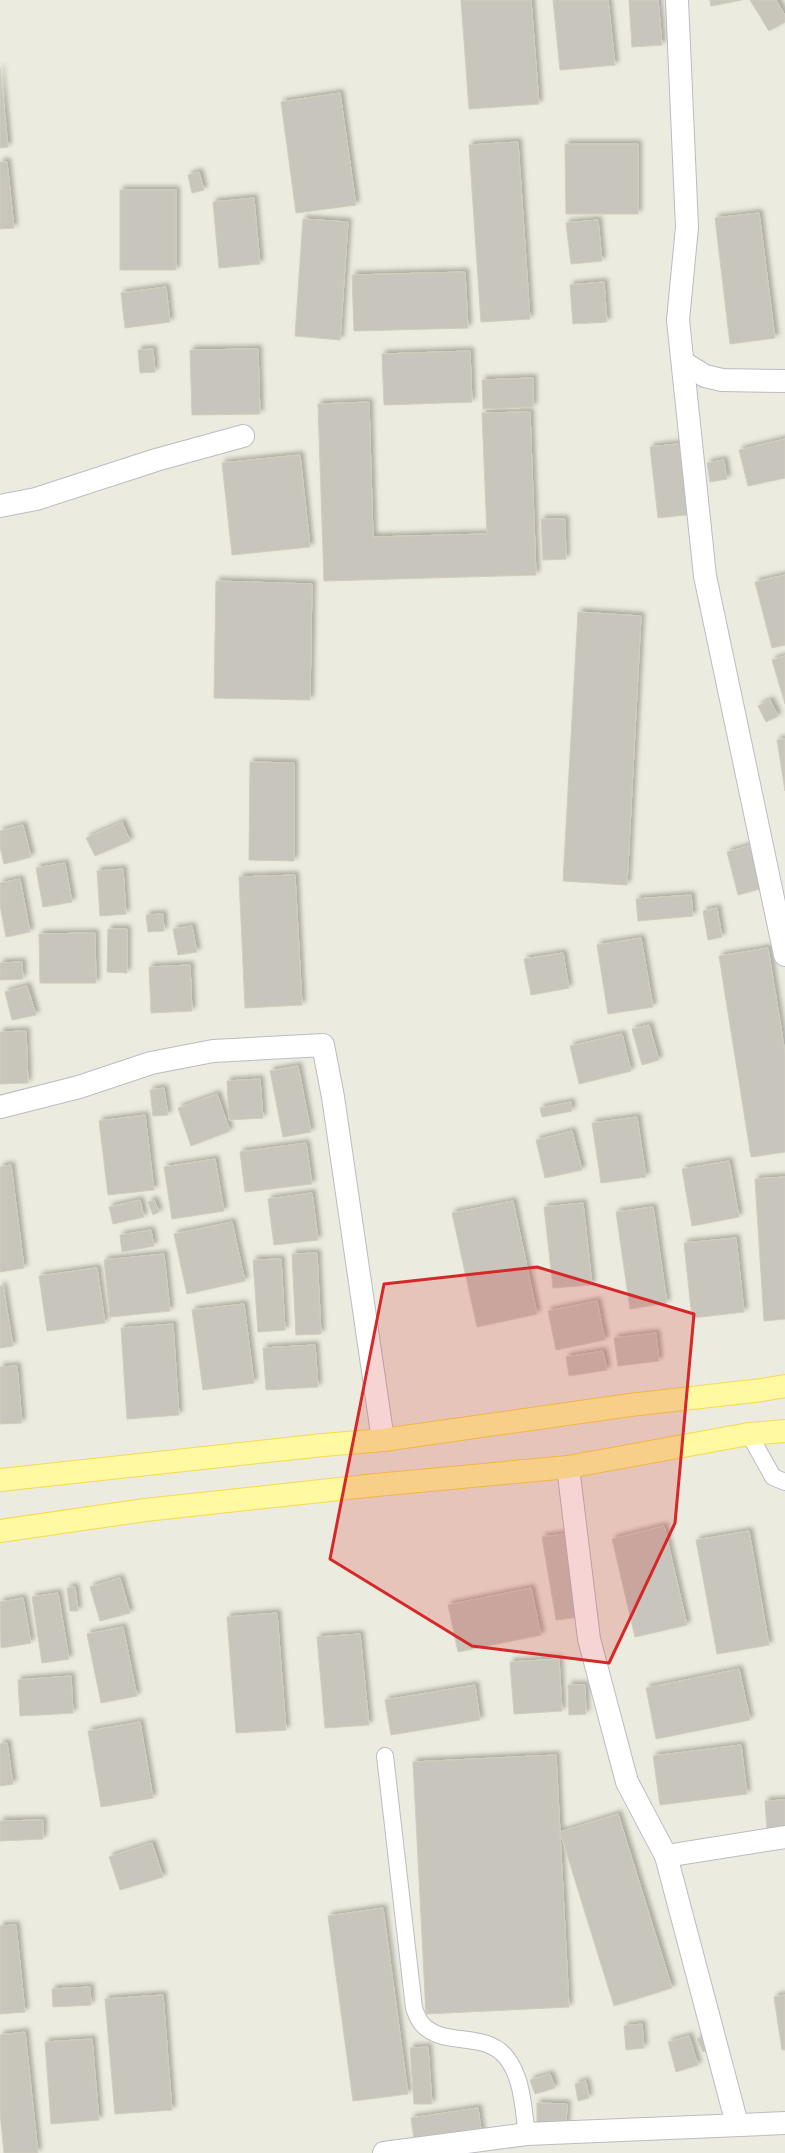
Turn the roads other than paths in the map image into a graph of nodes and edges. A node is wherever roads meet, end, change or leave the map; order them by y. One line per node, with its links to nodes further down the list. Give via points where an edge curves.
1 (677, 0): 2 (street, via 687,227 678,320)
2 (684, 363): 3 (street, via 705,376 722,380); 6 (street, via 705,576)
3 (785, 381)
4 (243, 436): 5 (street, via 156,460 36,499)
5 (0, 506)
6 (785, 955)
7 (0, 1107): 11 (street, via 79,1087 159,1062 213,1051 323,1045 333,1097)
8 (785, 1386): 11 (main road)
9 (785, 1431): 10 (main road)
10 (749, 1434): 12 (main road); 14 (lane, via 773,1477)
11 (383, 1440): 13 (main road)
12 (568, 1468): 15 (main road, via 376,1485 153,1510); 18 (street, via 589,1639 627,1782)
13 (0, 1480)
14 (785, 1482)
15 (0, 1531)
16 (385, 1756): 21 (lane, via 414,2008 422,2025 443,2037 487,2043 506,2057 518,2081)
17 (785, 1836): 18 (street)
18 (666, 1856): 20 (street)
19 (785, 2123): 20 (street)
20 (737, 2124): 21 (street)
21 (527, 2134): 22 (street)
22 (384, 2153)

